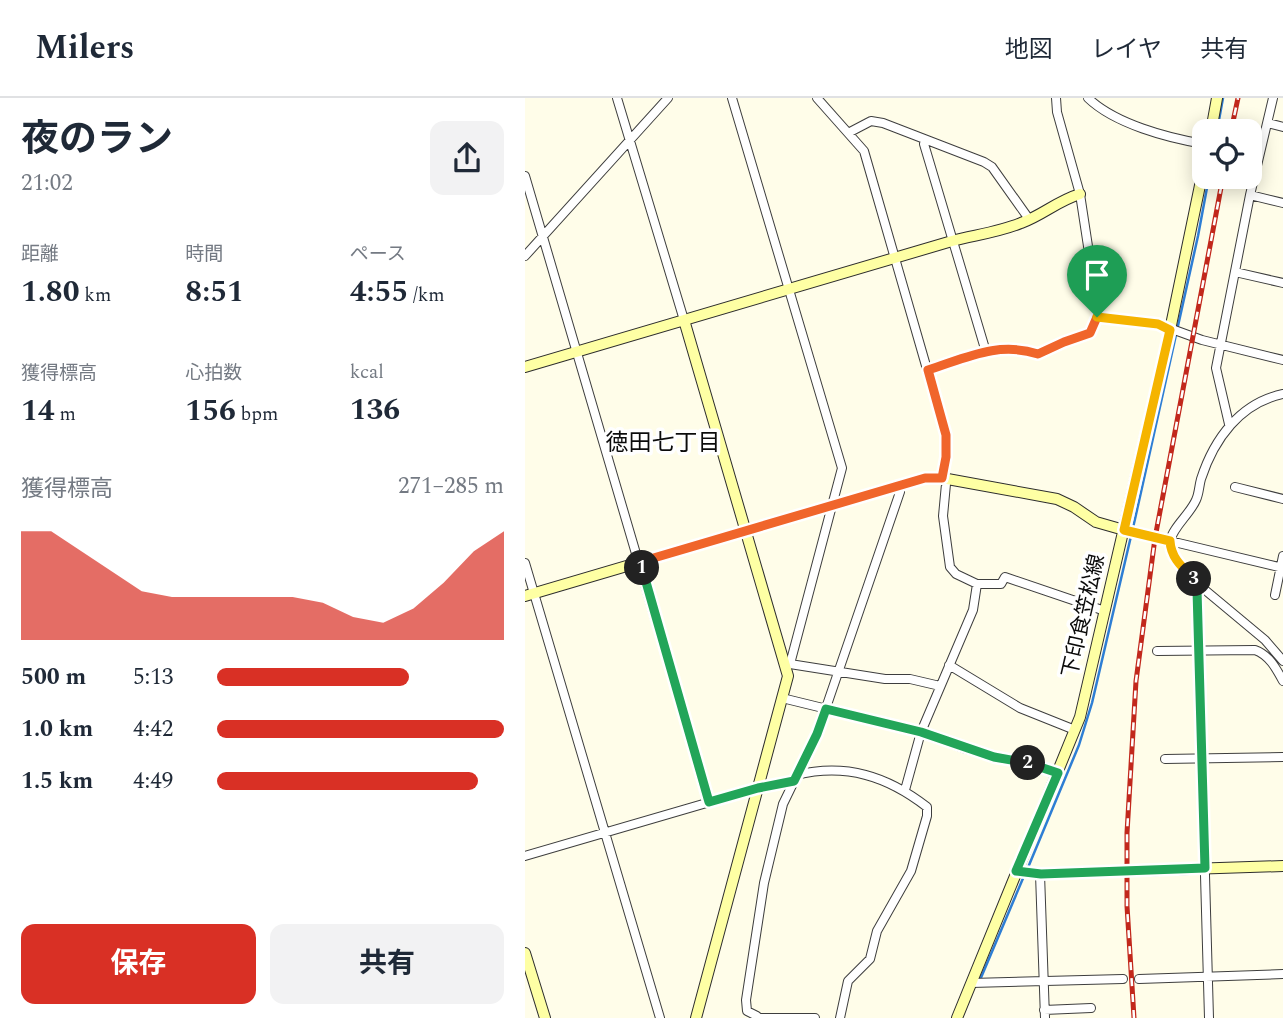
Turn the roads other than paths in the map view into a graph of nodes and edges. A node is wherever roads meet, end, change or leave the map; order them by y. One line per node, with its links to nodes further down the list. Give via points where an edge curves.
1 (617, 98): 14 (street)
2 (668, 98): 14 (street)
3 (732, 98): 28 (street)
4 (817, 98): 12 (street)
5 (1056, 98): 18 (street)
6 (1089, 98): 15 (street, via 1125,120)
7 (1217, 98): 9 (street)
8 (1273, 98): 10 (street)
9 (1213, 119)
10 (1268, 123): 11 (street); 19 (street)
11 (1283, 127)
12 (850, 132): 13 (street, via 871,121); 25 (street, via 865,151)
13 (925, 140): 21 (street, via 992,167); 23 (street)
14 (630, 141): 22 (street); 30 (street)
15 (1192, 141)
16 (525, 176): 22 (street)
17 (1200, 189): 31 (street, 下印食笠松線)
18 (1080, 194): 21 (street); 29 (street)
19 (1250, 195): 20 (street); 26 (street)
20 (1283, 203)
21 (1029, 219): 23 (street)
22 (543, 236): 24 (street); 33 (street)
23 (952, 241): 25 (street); 34 (street)
24 (525, 256)
25 (895, 258): 28 (street); 37 (street)
26 (1235, 272): 27 (street); 32 (street)
27 (1283, 283)
28 (789, 289): 30 (street); 44 (street, via 842,468)
29 (1097, 317): 31 (street, via 1158,324); 34 (street, via 1090,333 1038,354 1007,348)
30 (684, 320): 33 (street); 46 (street)
31 (1172, 330): 32 (street); 45 (street, 下印食笠松線)
32 (1220, 345): 35 (street); 39 (street, via 1216,369)
33 (577, 351): 36 (street); 49 (street)
34 (986, 352): 37 (street)
35 (1283, 360)
36 (525, 367)
37 (928, 370): 40 (street, via 946,435)
38 (1283, 394): 39 (street, via 1254,406)
39 (1229, 424): 47 (street, via 1201,478 1196,502)
40 (942, 478): 41 (street); 45 (street, via 1057,499 1096,522); 52 (street, via 950,567)
41 (900, 485): 44 (street); 62 (street)
42 (1235, 487): 43 (street)
43 (1283, 499)
44 (832, 505): 46 (street); 60 (street)
45 (1125, 530): 47 (street); 56 (street, 下印食笠松線)
46 (746, 531): 49 (street); 60 (street)
47 (1170, 541): 51 (street); 53 (street, via 1175,559)
48 (1283, 556): 51 (street)
49 (640, 562): 54 (street); 76 (street)
50 (525, 563): 54 (street)
51 (1282, 568): 55 (street)
52 (977, 584): 56 (street, via 1001,584 1006,577); 61 (street, via 974,610)
53 (1199, 585): 58 (street); 59 (street)
54 (530, 595): 77 (street)
55 (1275, 595)
56 (1105, 611): 67 (street, 下印食笠松線)
57 (1157, 651): 58 (street)
58 (1200, 651): 63 (street, via 1255,650 1272,663); 70 (street)
59 (1283, 661)
60 (788, 665): 62 (street); 65 (street)
61 (949, 665): 64 (street); 67 (street, via 1020,708)
62 (839, 672): 64 (street); 66 (street)
63 (1283, 681)
64 (940, 686): 68 (street)
65 (782, 698): 66 (street); 74 (street)
66 (826, 709): 68 (street); 73 (street)
67 (1075, 730): 72 (street, 下印食笠松線)
68 (921, 732): 72 (street); 75 (street)
69 (1283, 757): 70 (street)
70 (1202, 758): 71 (street); 80 (street)
71 (1165, 759)
72 (1058, 773): 81 (street, 下印食笠松線)
73 (795, 778): 74 (street); 75 (street, via 819,770 849,772); 92 (street, via 783,804 754,944 746,1000 747,1011)
74 (758, 788): 76 (street); 95 (street)
75 (905, 790): 97 (street, via 927,807 927,816 911,871 877,931 870,959 848,981)
76 (709, 802): 77 (street)
77 (605, 832): 78 (street); 94 (street)
78 (525, 856)
79 (1283, 866): 80 (street)
80 (1205, 868): 82 (street); 85 (street)
81 (1017, 872): 82 (street); 89 (street, 下印食笠松線)
82 (1038, 874): 88 (street)
83 (525, 953): 93 (street)
84 (1283, 974): 85 (street)
85 (1208, 977): 87 (street); 99 (street)
86 (1123, 979): 88 (street)
87 (1139, 979)
88 (1044, 981): 89 (street); 91 (street)
89 (973, 982): 98 (street, 下印食笠松線)
90 (1091, 1008): 91 (street)
91 (1044, 1014)
92 (757, 1017): 96 (street)
93 (545, 1018)
94 (660, 1018)
95 (696, 1018)
96 (815, 1018)
97 (840, 1018)
98 (957, 1018)
99 (1209, 1018)

